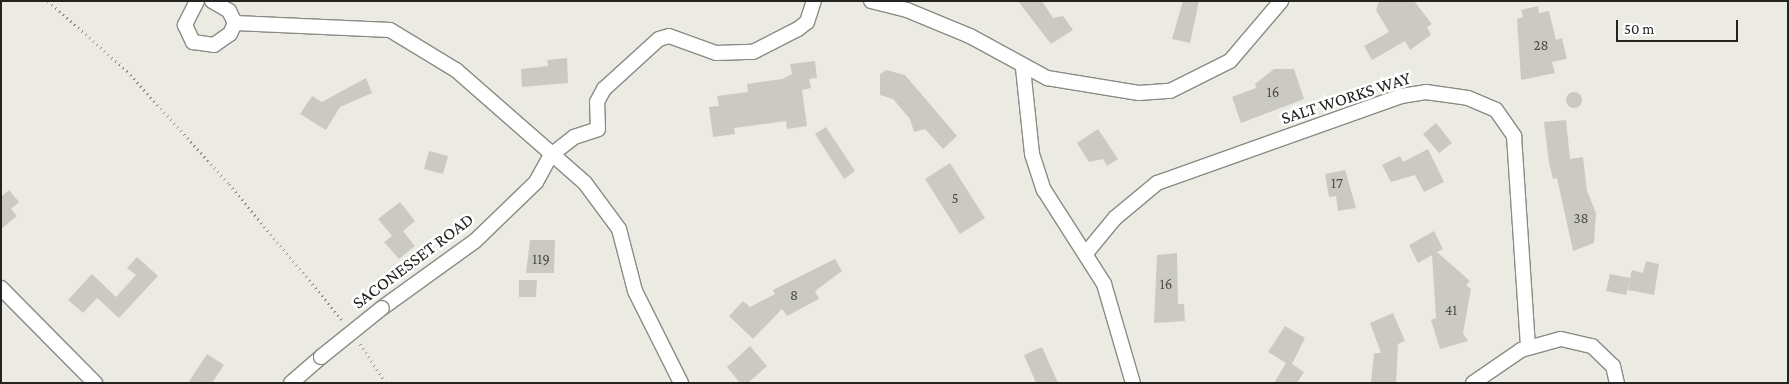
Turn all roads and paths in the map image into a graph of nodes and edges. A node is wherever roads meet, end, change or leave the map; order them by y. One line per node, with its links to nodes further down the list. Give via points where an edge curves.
1 (48, 1): 12 (path, via 127,71 229,184)
2 (197, 1): 7 (street, via 186,25 193,42 214,45 230,34)
3 (212, 1): 7 (street, via 229,12)
4 (814, 1): 9 (street, SACONESSET ROAD, via 807,22 753,52 716,53 669,36 658,39 604,89 597,102 598,129 574,137)
5 (871, 1): 8 (street, via 970,36)
6 (1281, 1): 8 (street, via 1230,61 1170,91 1105,89 1047,78)
7 (235, 23): 9 (street, via 390,30 456,70)
8 (1023, 68): 10 (street, via 1032,154 1044,190 1057,215)
9 (551, 155): 15 (street, SACONESSET ROAD, bridge, via 536,182 475,241 382,308); 18 (street, via 585,183 619,229 636,290)
10 (1087, 252): 14 (street, SALT WORKS WAY, via 1115,218 1157,183 1400,96 1426,92 1468,98 1496,110 1514,136); 19 (street, via 1104,284)
11 (1, 288): 16 (street)
12 (350, 330)
13 (355, 337): 17 (path)
14 (1528, 347): 20 (street); 21 (street, via 1561,339 1592,346 1613,366)
15 (294, 382)
16 (95, 383)
17 (386, 383)
18 (681, 383)
19 (1133, 383)
20 (1472, 383)
21 (1617, 383)

